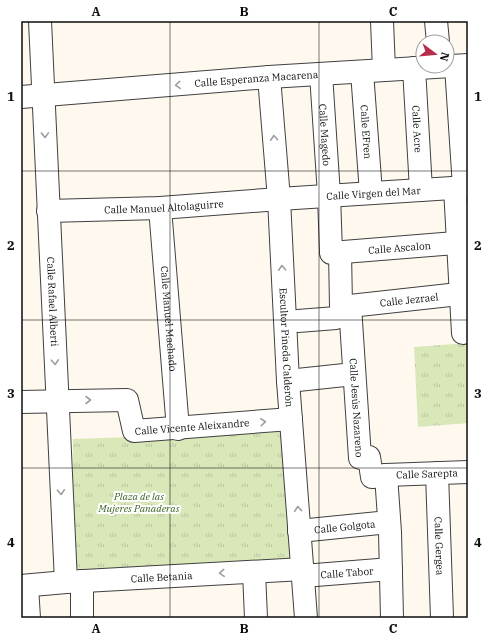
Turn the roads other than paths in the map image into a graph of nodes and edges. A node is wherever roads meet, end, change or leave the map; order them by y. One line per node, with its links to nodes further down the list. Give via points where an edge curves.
1 (40, 21): 11 (street, Calle Rafael Alberti)
2 (382, 21): 6 (street)
3 (436, 21): 4 (street)
4 (437, 34)
5 (414, 68): 6 (street, Calle Esperanza Macarena); 14 (street, Calle Acre)
6 (384, 70): 7 (street, Calle Esperanza Macarena)
7 (362, 72): 8 (street, Calle Esperanza Macarena); 15 (street, Calle EFren)
8 (321, 74): 10 (street, Calle Esperanza Macarena); 16 (street, Calle Magedo)
9 (452, 74): 13 (street)
10 (269, 77): 11 (street, Calle Esperanza Macarena, one-way to 11); 17 (street, Escultor Pineda Calderón, one-way to 10)
11 (44, 96): 12 (street, Calle Esperanza Macarena); 19 (street, Calle Rafael Alberti, one-way to 19)
12 (21, 97)
13 (462, 187): 14 (street, Calle Virgen del Mar); 20 (street)
14 (421, 190): 15 (street, Calle Virgen del Mar)
15 (371, 193): 16 (street, Calle Virgen del Mar)
16 (329, 196): 17 (street, Calle Virgen del Mar); 21 (street)
17 (278, 199): 18 (street, Calle Manuel Altolaguirre); 27 (street, Escultor Pineda Calderón, one-way to 17)
18 (160, 208): 19 (street, Calle Manuel Altolaguirre); 31 (street, Calle Manuel Machado)
19 (48, 211): 28 (street, Calle Rafael Alberti, one-way to 28)
20 (463, 242): 21 (street, Calle Ascalon); 22 (street)
21 (335, 252): 23 (street, via 341,306)
22 (465, 294): 23 (street, Calle Jezrael); 25 (street)
23 (350, 306): 24 (street, via 336,318); 26 (street, Calle Jesús Nazareno)
24 (298, 321)
25 (463, 333)
26 (354, 374): 27 (street); 34 (street, Calle Jesús Nazareno, via 360,458 369,457 372,477)
27 (288, 381): 30 (street, Escultor Pineda Calderón)
28 (57, 400): 29 (street, Calle Vicente Aleixandre); 31 (street, Calle Vicente Aleixandre, one-way to 31, via 127,400 134,431); 40 (street, Calle Rafael Alberti, one-way to 40)
29 (21, 402)
30 (291, 419): 31 (street, Calle Vicente Aleixandre, one-way to 30); 36 (street, Escultor Pineda Calderón, one-way to 30)
31 (178, 429)
32 (468, 472): 33 (street, Calle Sarepta)
33 (437, 473): 34 (street, Calle Sarepta); 47 (street, Calle Gergea)
34 (386, 475): 35 (street)
35 (389, 522): 36 (street, Calle Golgota); 37 (street)
36 (300, 531): 39 (street, Escultor Pineda Calderón)
37 (391, 569): 39 (street, Calle Tabor); 46 (street)
38 (254, 572): 39 (street, Calle Betania); 40 (street, Calle Betania, one-way to 40); 44 (street)
39 (303, 572): 45 (street, Escultor Pineda Calderón)
40 (74, 581): 41 (street, Calle Betania); 43 (street, Calle Rafael Alberti)
41 (24, 586): 42 (street)
42 (29, 618)
43 (82, 618)
44 (256, 618)
45 (306, 618)
46 (392, 618)
47 (442, 618)

